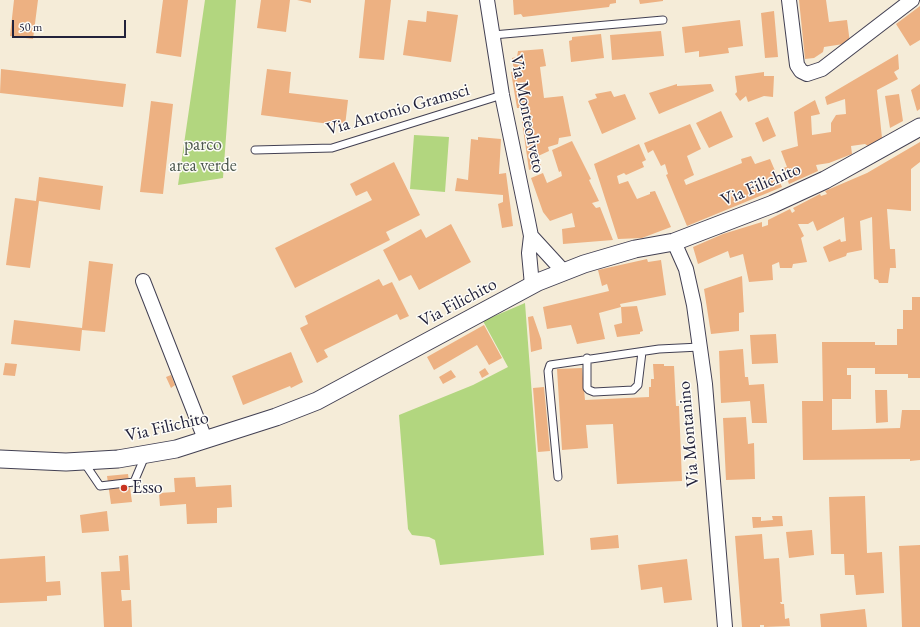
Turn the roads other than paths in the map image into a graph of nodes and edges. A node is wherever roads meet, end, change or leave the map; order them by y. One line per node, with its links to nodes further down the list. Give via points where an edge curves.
1 (487, 0): 5 (street, Via Monteoliveto)
2 (789, 0): 3 (street, via 797,65 807,74 822,69)
3 (906, 2)
4 (663, 20): 5 (lane)
5 (493, 35): 6 (street, Via Monteoliveto)
6 (502, 95): 8 (lane, Via Antonio Gramsci, via 332,148); 9 (street, Via Monteoliveto)
7 (920, 127): 10 (street, Via Filichito, via 812,186 773,204)
8 (255, 150)
9 (530, 236): 11 (street); 13 (street, Via Monteoliveto)
10 (674, 242): 11 (street, Via Filichito, via 634,249); 14 (street, Via Montanino, via 686,269)
11 (564, 272): 13 (street, Via Filichito)
12 (143, 281): 17 (street)
13 (532, 285): 17 (street, Via Filichito, via 317,402)
14 (700, 348): 15 (lane); 22 (street, Via Montanino)
15 (642, 352): 16 (lane); 16 (lane, via 638,385 633,390 589,390)
16 (587, 358): 21 (lane, via 554,363 549,367)
17 (205, 439): 18 (street, Via Filichito, via 176,449)
18 (146, 454): 20 (street, Via Filichito); 20 (lane, via 134,482 100,486)
19 (1, 458): 20 (street, Via Filichito, via 40,462)
20 (83, 461)
21 (558, 477)
22 (725, 627)

